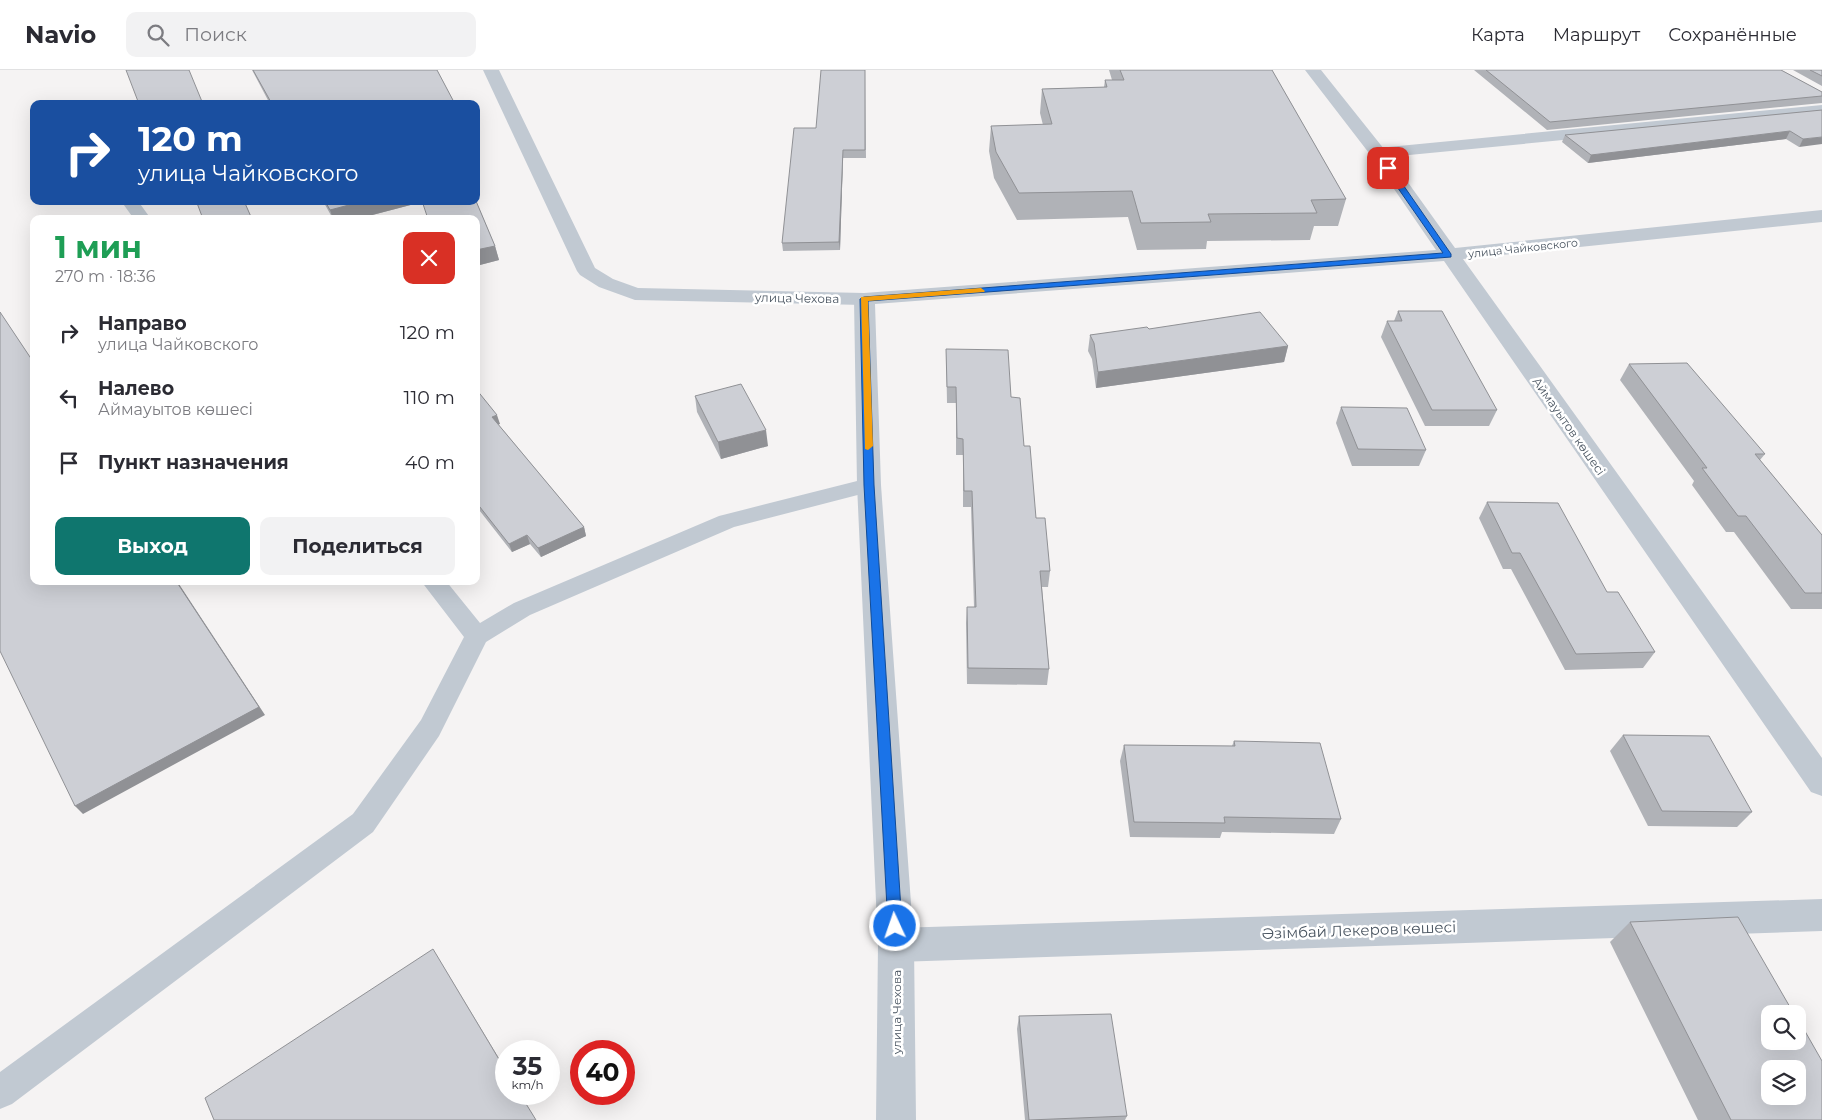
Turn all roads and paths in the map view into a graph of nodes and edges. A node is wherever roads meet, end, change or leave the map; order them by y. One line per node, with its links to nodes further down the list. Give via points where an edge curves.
1 (490, 70): 9 (street, улица Чехова, via 587,271 606,283 635,294)
2 (1313, 70): 4 (street, Аймауытов көшесі)
3 (1822, 110): 4 (street)
4 (1378, 153): 8 (street, Аймауытов көшесі)
5 (132, 205): 6 (lane)
6 (140, 215)
7 (1822, 216): 8 (street, улица Чайковского)
8 (1448, 255): 9 (street, улица Чайковского); 13 (street, Аймауытов көшесі)
9 (864, 299): 10 (street, улица Чехова)
10 (869, 485): 12 (lane, via 727,521 522,609); 15 (street, улица Чехова)
11 (436, 585): 12 (lane)
12 (477, 636): 16 (lane, via 430,728 363,823)
13 (1822, 783)
14 (1822, 915): 15 (street, Әзімбай Лекеров көшесі)
15 (896, 945): 17 (street, улица Чехова)
16 (0, 1092)
17 (896, 1120)

